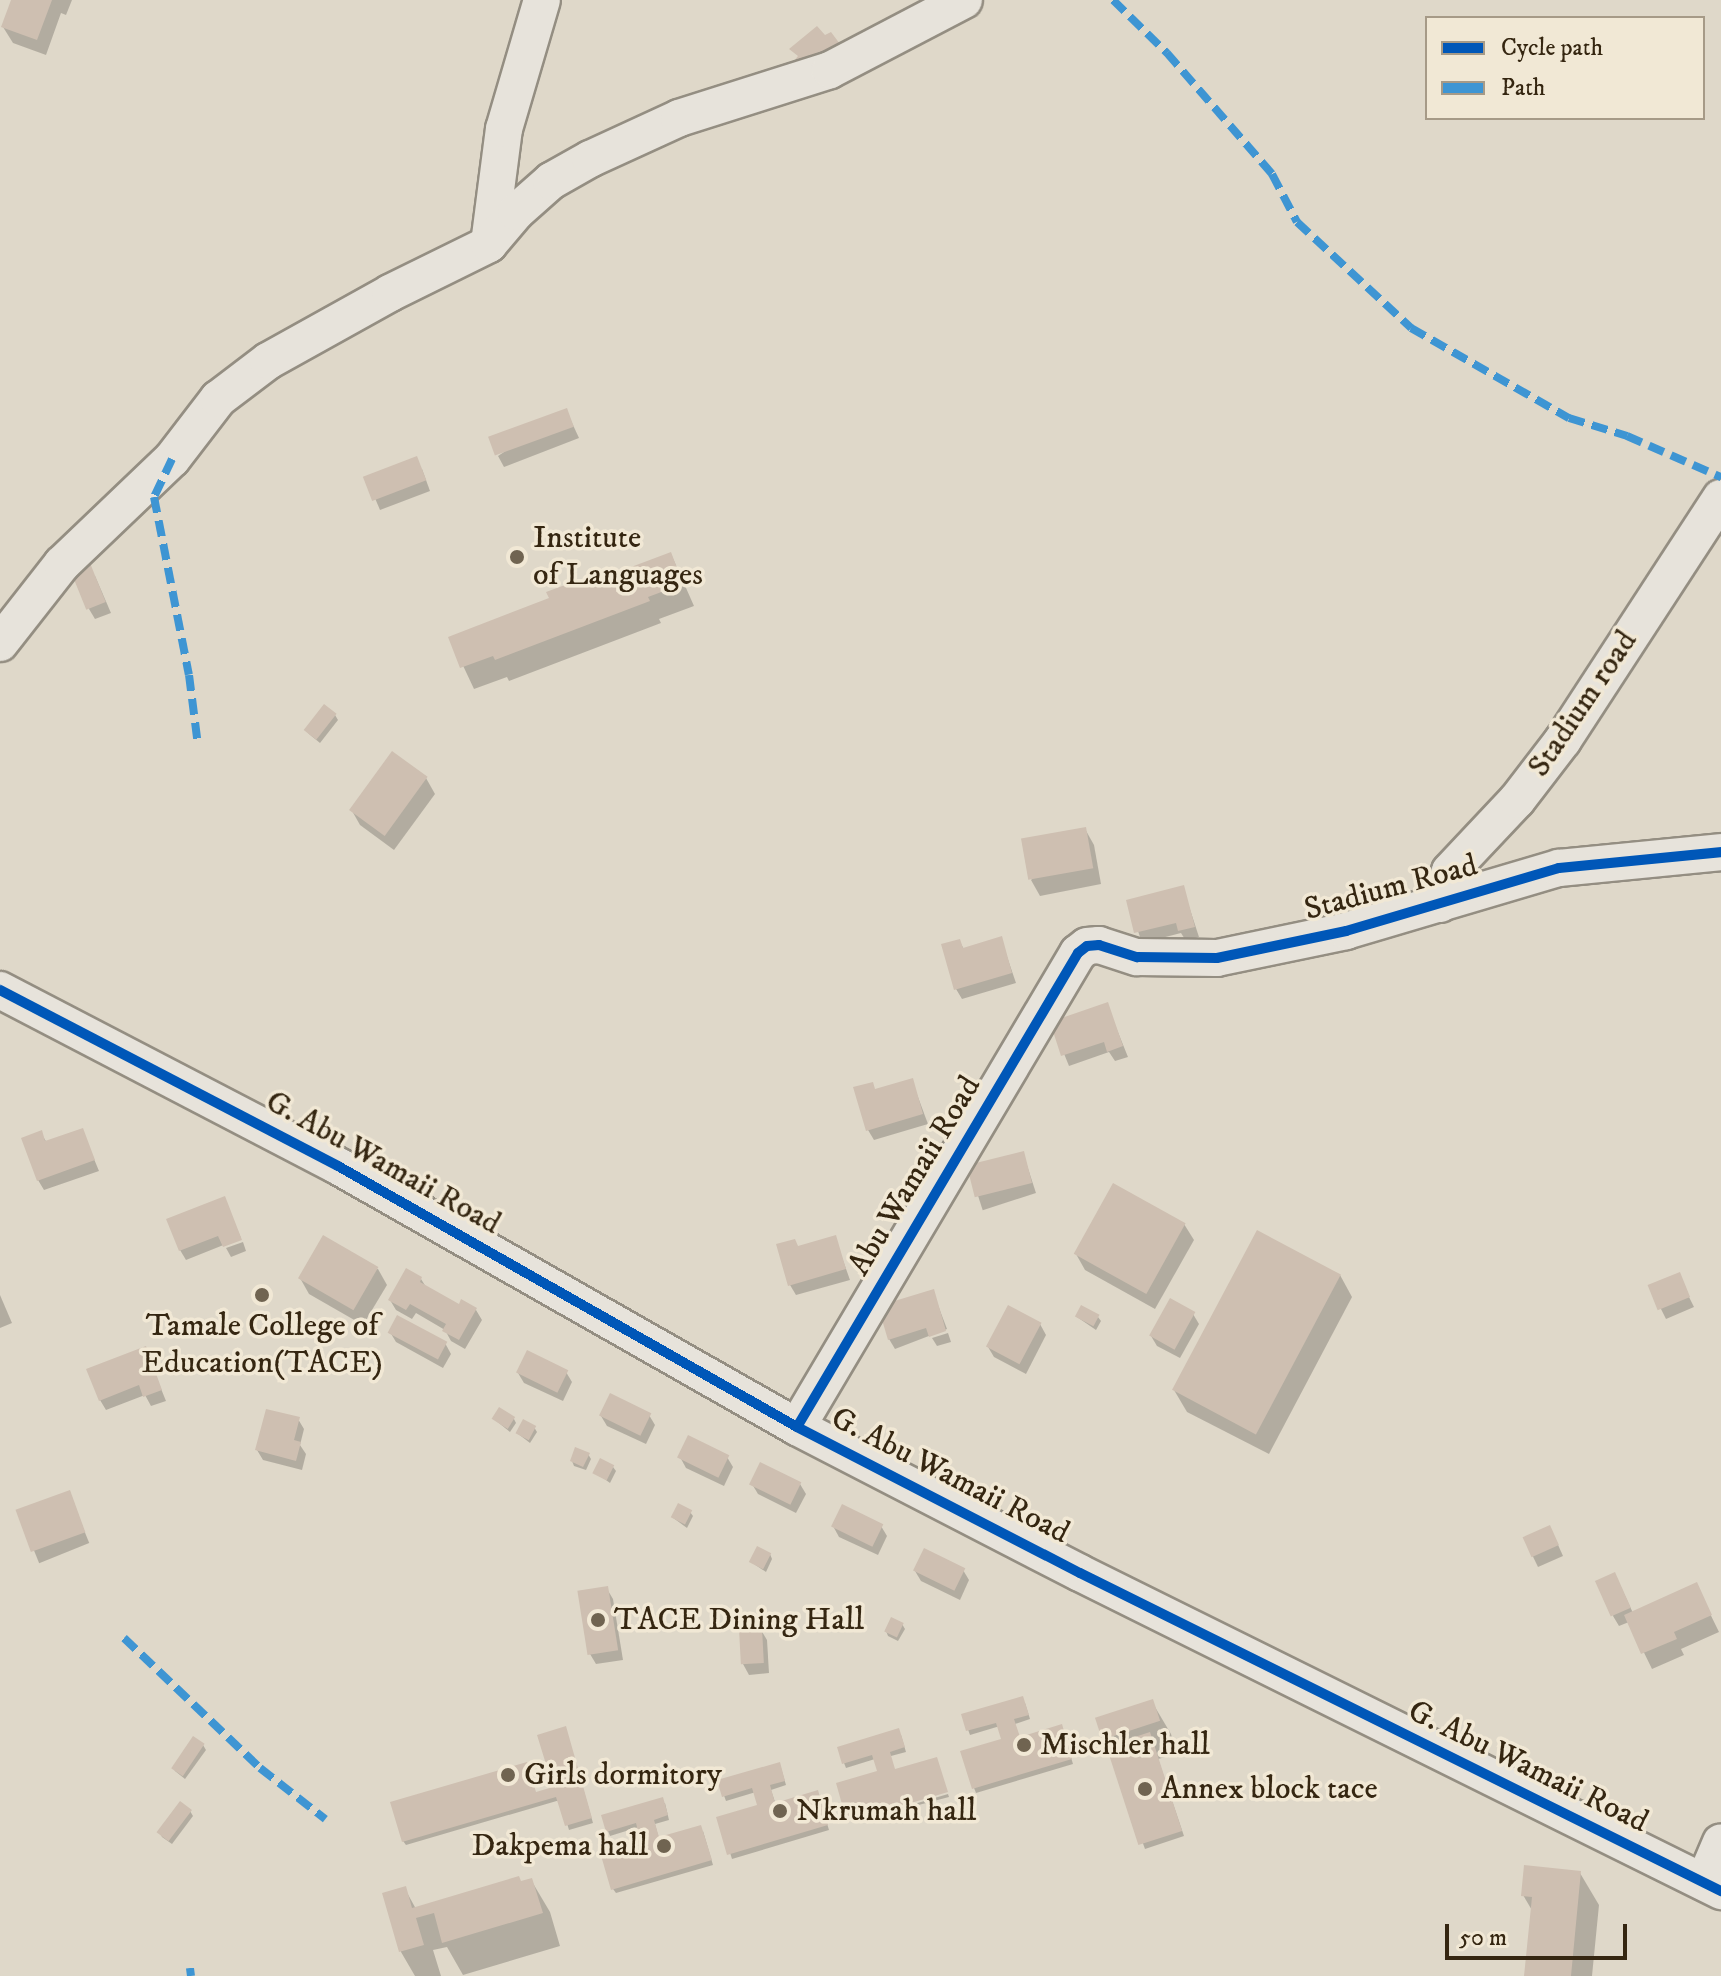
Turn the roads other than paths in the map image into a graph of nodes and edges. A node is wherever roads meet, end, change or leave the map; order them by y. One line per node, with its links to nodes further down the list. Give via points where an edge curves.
1 (542, 0): 3 (street, via 504,129)
2 (964, 0): 3 (street, via 830,70 679,118 590,159 551,181)
3 (489, 244): 5 (street, via 345,317 240,381 218,399 172,459 62,564)
4 (1721, 498): 7 (street, Stadium road, via 1563,740 1517,800 1450,871)
5 (0, 643)
6 (1721, 852): 7 (street, Stadium Road, via 1559,868)
7 (1440, 904): 8 (street, Stadium Road, via 1346,931 1217,958 1137,957 1099,945)
8 (1078, 953): 10 (street, Abu Wamaii Road)
9 (0, 990): 10 (street, G. Abu Wamaii Road, via 338,1166)
10 (797, 1427): 12 (street, G. Abu Wamaii Road)
11 (1721, 1842): 12 (street)
12 (1712, 1887)

